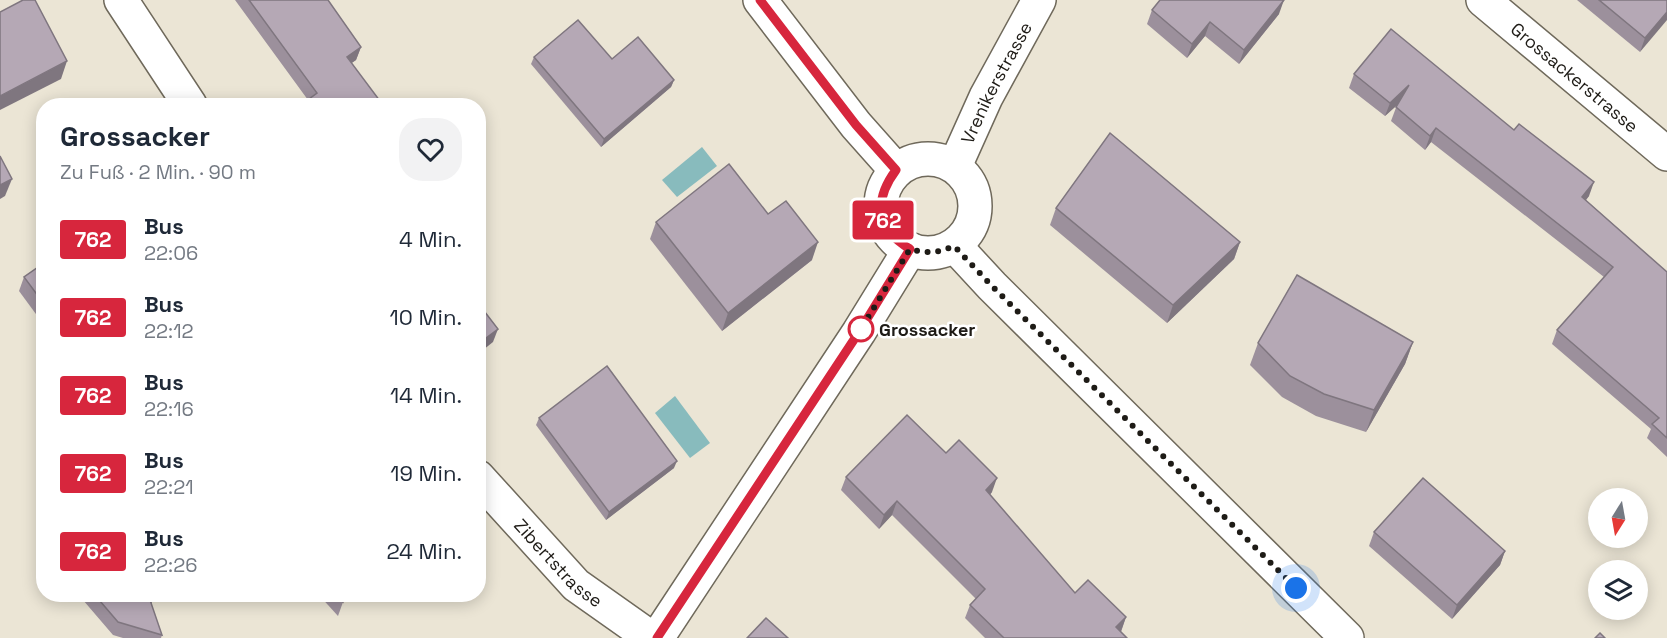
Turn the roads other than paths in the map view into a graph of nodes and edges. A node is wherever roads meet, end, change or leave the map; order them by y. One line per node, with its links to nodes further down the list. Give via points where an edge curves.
1 (121, 0): 5 (street)
2 (760, 0): 8 (street, via 856,125)
3 (1039, 0): 7 (street, Vrenikerstrasse, via 986,97)
4 (1483, 0): 6 (street, Grossackerstrasse)
5 (185, 98)
6 (1667, 154)
7 (955, 166): 8 (street, via 925,158 909,161); 9 (street, via 968,178 975,196 975,215 968,232)
8 (896, 170): 10 (street, via 884,190 881,214 896,241)
9 (954, 246): 10 (street, via 933,253); 14 (street)
10 (910, 249): 13 (street)
11 (486, 486): 12 (street, Zibertstrasse, via 576,585)
12 (651, 638)
13 (657, 638)
14 (1347, 638)

